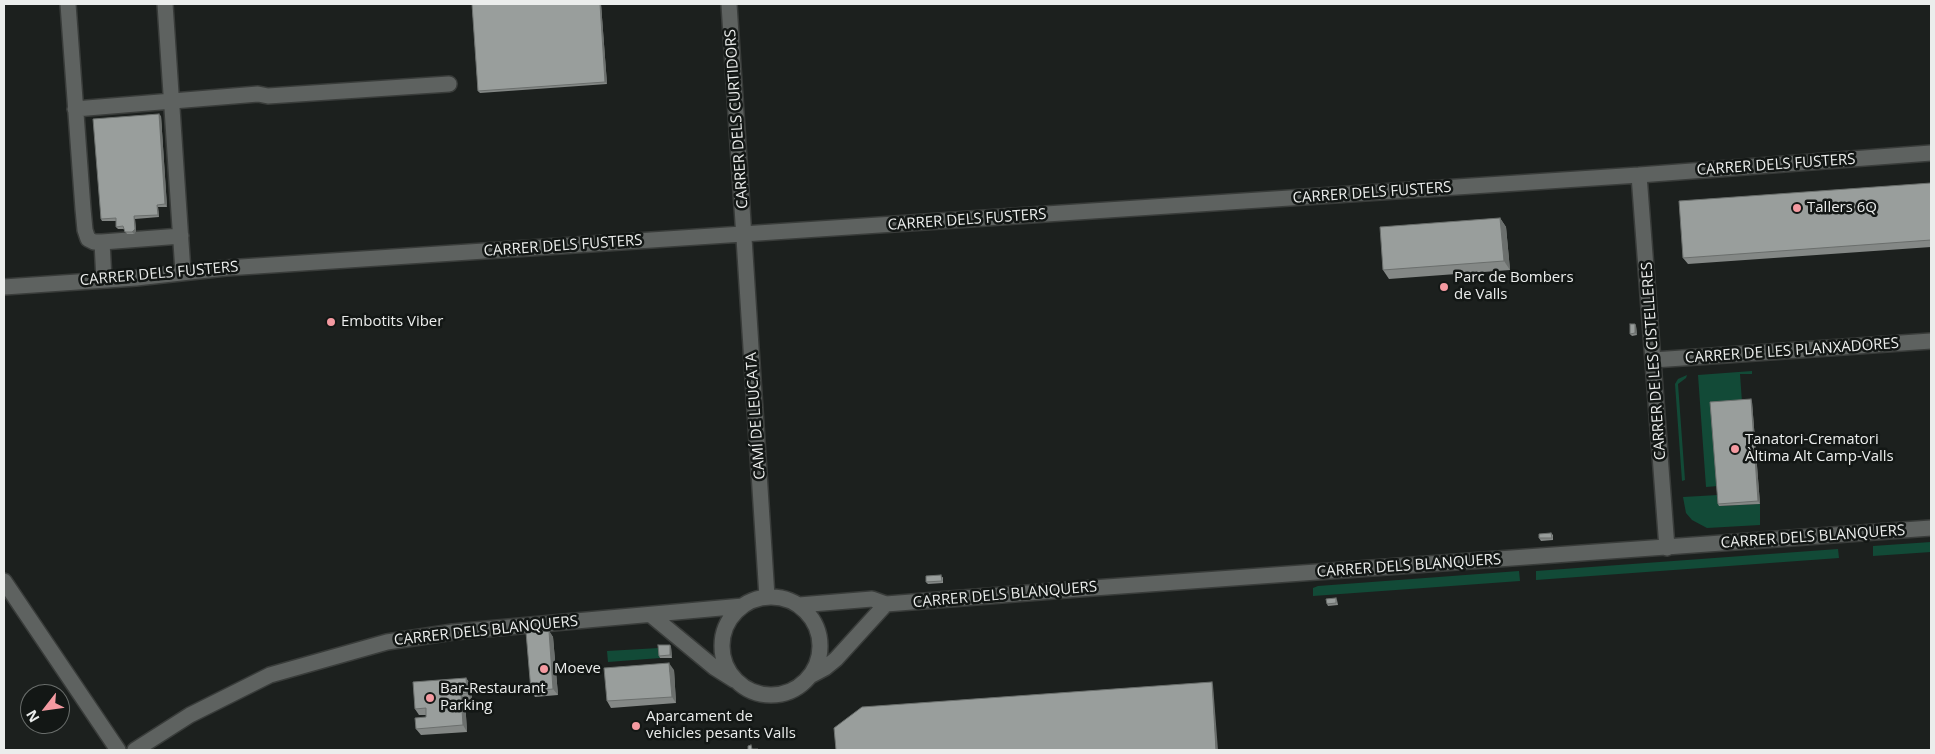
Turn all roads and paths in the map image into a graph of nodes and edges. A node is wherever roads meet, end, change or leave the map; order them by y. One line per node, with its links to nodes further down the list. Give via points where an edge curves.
1 (68, 4): 6 (street)
2 (165, 4): 5 (street)
3 (729, 4): 9 (street, CARRER DELS CURTIDORS)
4 (449, 84): 5 (street)
5 (172, 101): 6 (street); 10 (street)
6 (76, 108): 11 (street, via 85,230 88,238)
7 (1931, 153): 8 (street, CARRER DELS FUSTERS)
8 (1639, 175): 9 (street, CARRER DELS FUSTERS); 16 (street, CARRER DE LES CISTELLERES)
9 (744, 234): 12 (street, CARRER DELS FUSTERS); 20 (street, CAMÍ DE LEUCATA)
10 (181, 236): 11 (street); 12 (street)
11 (102, 242): 13 (street)
12 (183, 272): 13 (street, CARRER DELS FUSTERS)
13 (104, 280): 14 (street, CARRER DELS FUSTERS)
14 (4, 287)
15 (1931, 342): 16 (street, CARRER DE LES PLANXADORES)
16 (1653, 360): 18 (street, CARRER DE LES CISTELLERES)
17 (1931, 528): 18 (street, CARRER DELS BLANQUERS)
18 (1668, 548): 21 (street, CARRER DELS BLANQUERS)
19 (4, 581): 27 (street)
20 (767, 597): 22 (street, via 784,598); 23 (street)
21 (886, 604): 22 (street, CARRER DELS BLANQUERS, via 872,599); 25 (street, via 836,659)
22 (799, 605): 25 (street, via 816,626 820,643 818,661)
23 (743, 606): 24 (street, CARRER DELS BLANQUERS); 26 (street, via 726,628 723,646 726,665)
24 (651, 615): 26 (street, via 715,668); 28 (street, CARRER DELS BLANQUERS, via 453,632 387,642 270,676 190,715)
25 (809, 677): 26 (street, via 795,688 778,694 760,693)
26 (744, 686)
27 (118, 750)
28 (135, 750)

